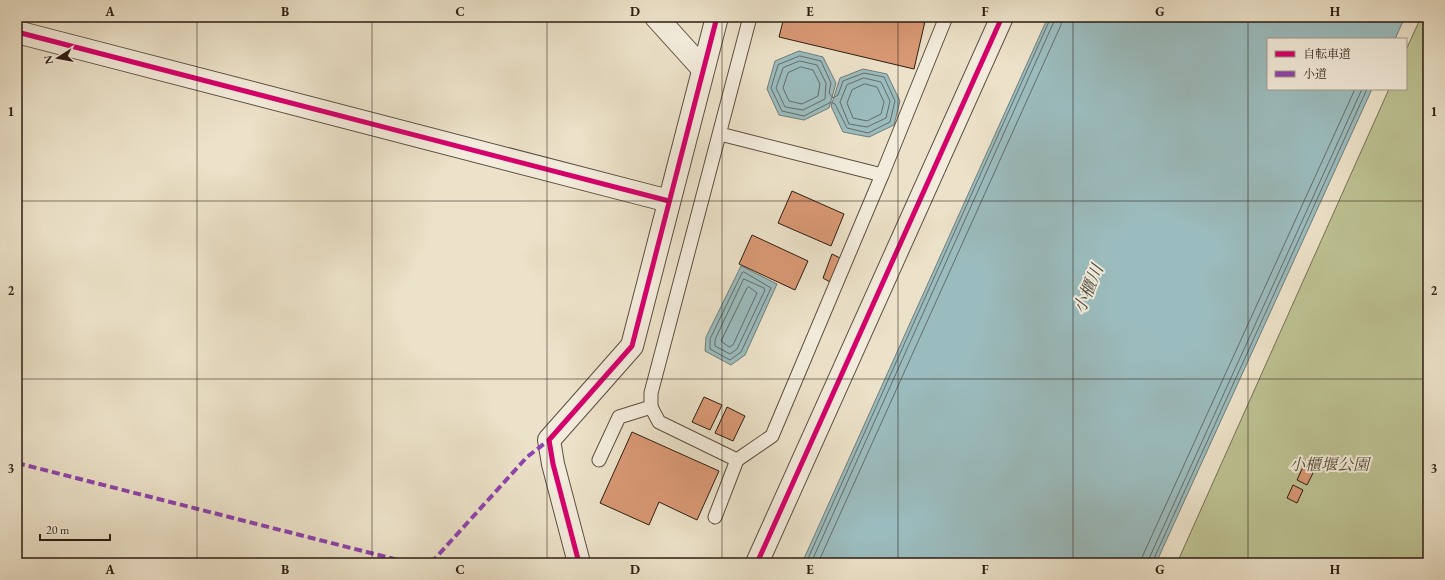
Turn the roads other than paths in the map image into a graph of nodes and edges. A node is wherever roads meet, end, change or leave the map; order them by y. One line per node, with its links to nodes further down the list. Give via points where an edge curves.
1 (656, 17): 7 (street)
2 (717, 17): 7 (street)
3 (750, 17): 8 (lane)
4 (946, 17): 9 (lane)
5 (1002, 17): 16 (street)
6 (17, 32): 10 (street)
7 (703, 69): 10 (street)
8 (720, 134): 9 (lane); 11 (lane, via 651,393)
9 (882, 175): 13 (lane, via 772,436)
10 (669, 201): 15 (street, via 632,346 549,440)
11 (651, 407): 12 (lane, via 619,417); 13 (lane, via 659,422)
12 (599, 460)
13 (737, 460): 14 (lane)
14 (715, 517)
15 (579, 563)
16 (757, 563)

